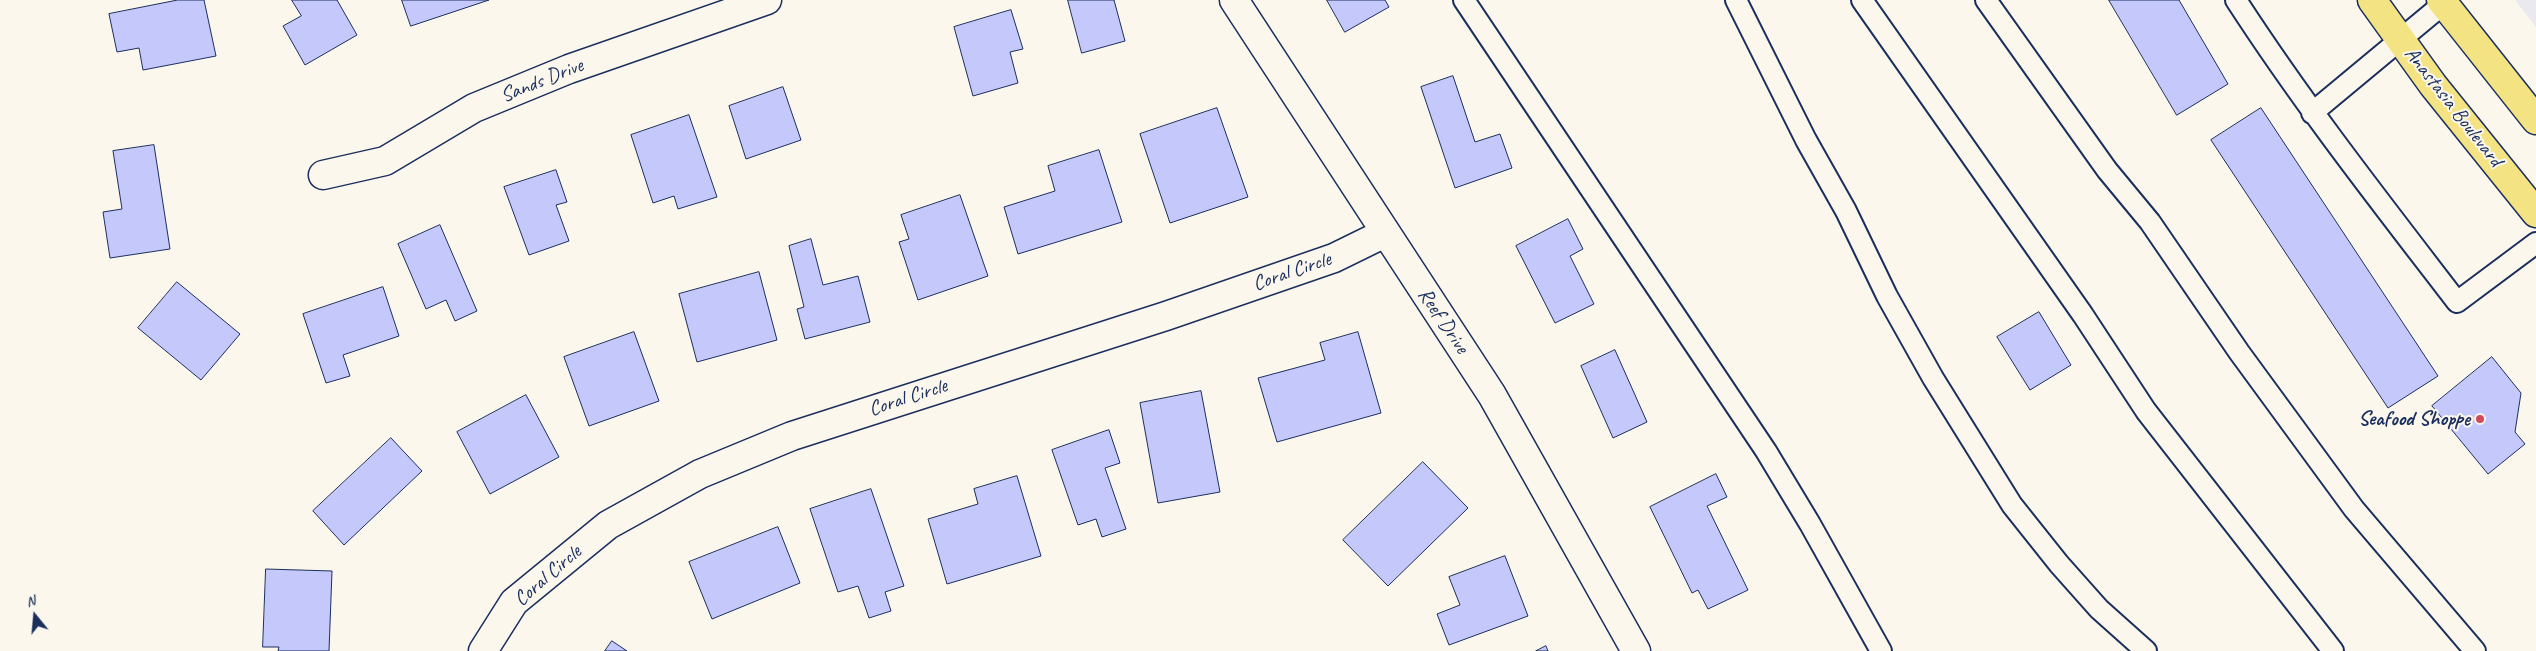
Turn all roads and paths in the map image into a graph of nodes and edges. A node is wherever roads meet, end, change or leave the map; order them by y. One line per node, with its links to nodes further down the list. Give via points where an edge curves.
1 (767, 0): 13 (street, Sands Drive, via 570,69 483,105 411,143 385,161)
2 (1234, 0): 15 (street, Reef Drive)
3 (1464, 0): 19 (lane, via 1766,451)
4 (1736, 0): 20 (lane, via 1887,296 1933,378 2012,505 2099,609)
5 (1862, 0): 21 (lane, via 2083,315 2146,411)
6 (1986, 0): 22 (lane, via 2107,170 2150,222 2239,352 2354,509)
7 (2236, 0): 11 (lane)
8 (2372, 0): 10 (main road, Anastasia Boulevard)
9 (2444, 1): 10 (lane); 12 (main road)
10 (2401, 40): 11 (lane); 14 (main road, Anastasia Boulevard)
11 (2312, 112): 16 (lane, via 2457,302)
12 (2536, 120)
13 (323, 175)
14 (2536, 213)
15 (1385, 233): 17 (street, Coral Circle, via 1334,258 1166,316 792,436 700,474 601,531 514,602); 18 (street, Reef Drive, via 1492,395)
16 (2536, 243)
17 (483, 651)
18 (1636, 651)
19 (1881, 651)
20 (2146, 651)
21 (2333, 651)
22 (2476, 651)

